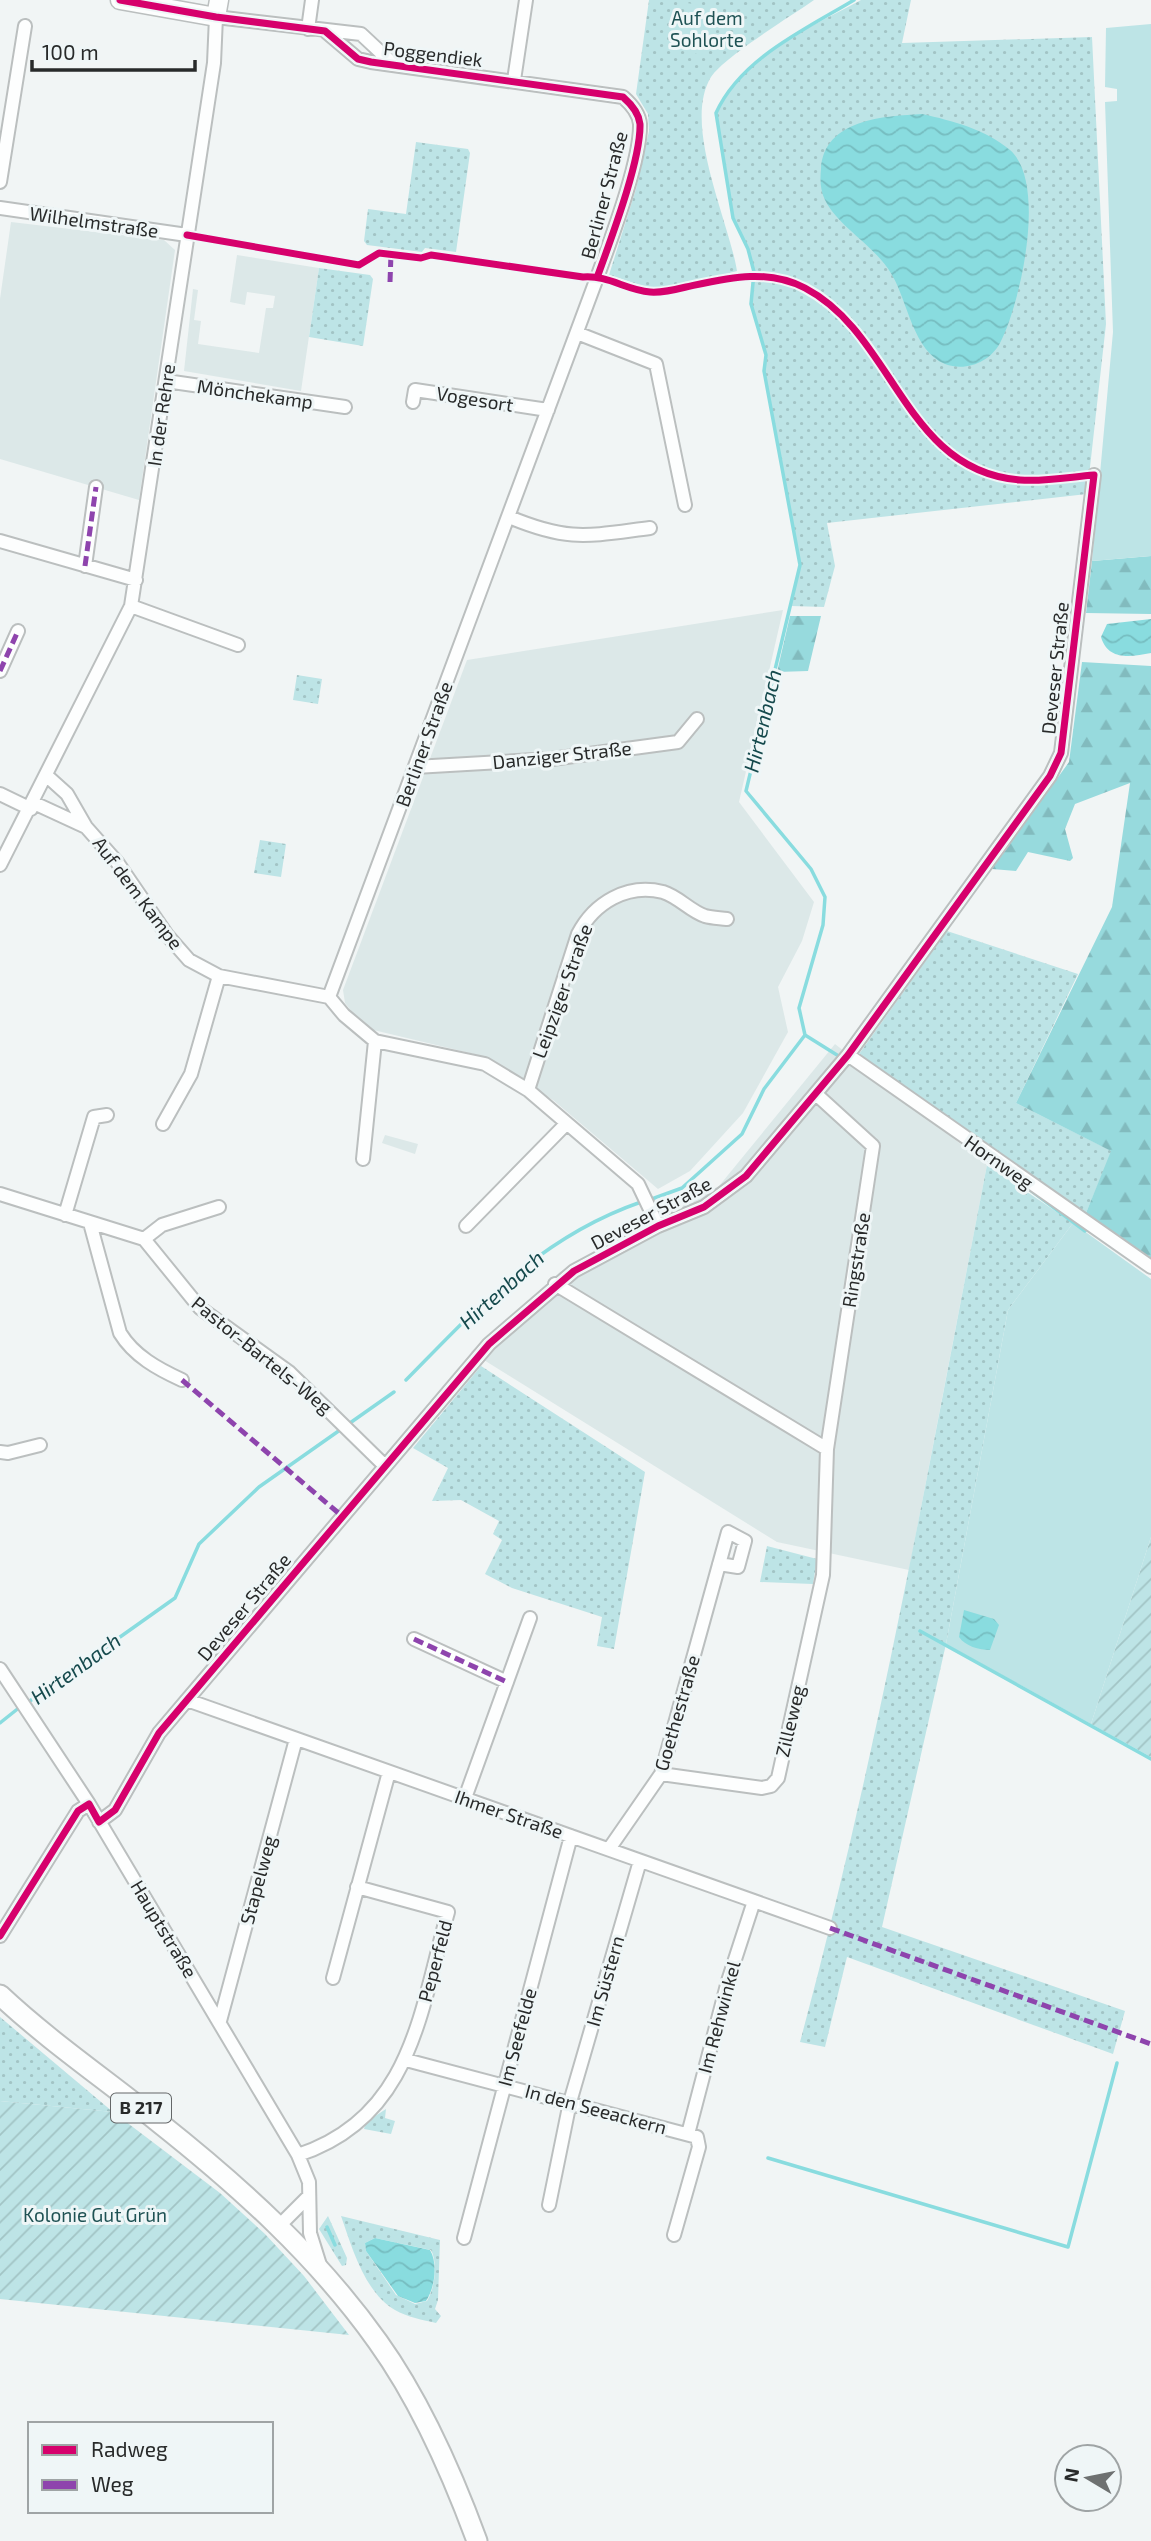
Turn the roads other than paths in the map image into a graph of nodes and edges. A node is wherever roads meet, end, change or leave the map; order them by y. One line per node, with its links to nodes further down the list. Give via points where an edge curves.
1 (120, 0): 4 (street)
2 (312, 0): 6 (street)
3 (526, 0): 9 (street)
4 (218, 9): 6 (street, Poggendiek); 13 (street, In der Rehre)
5 (25, 26): 11 (street)
6 (308, 29): 7 (street, Poggendiek)
7 (325, 31): 8 (street, Poggendiek, via 358,59); 8 (street, Poggendiek, via 362,34)
8 (392, 63): 9 (street, Poggendiek)
9 (514, 80): 10 (street, Poggendiek, via 623,97)
10 (640, 123): 14 (street, Berliner Straße, via 619,215)
11 (0, 182)
12 (0, 208): 13 (street, Wilhelmstraße)
13 (187, 235): 15 (street, In der Rehre)
14 (577, 334): 18 (street, Berliner Straße); 21 (street, via 656,364)
15 (166, 381): 17 (street, Mönchekamp); 26 (street, In der Rehre)
16 (413, 402): 18 (street, Vogesort, via 415,390)
17 (345, 407)
18 (548, 410): 22 (street, Berliner Straße)
19 (1094, 475): 42 (street, Deveser Straße, via 1061,753 1051,776)
20 (96, 487): 25 (street)
21 (685, 505)
22 (509, 517): 23 (street, via 545,532 575,537); 32 (street, Berliner Straße)
23 (650, 528)
24 (0, 541): 25 (street)
25 (85, 566): 26 (street)
26 (135, 580): 27 (street, In der Rehre)
27 (131, 606): 29 (street); 33 (street, In der Rehre)
28 (18, 631): 30 (street)
29 (238, 645)
30 (0, 671)
31 (697, 719): 32 (street, Danziger Straße, via 678,742 552,758)
32 (415, 767): 40 (street, Berliner Straße)
33 (47, 776): 35 (street, In der Rehre); 36 (street, Auf dem Kampe, via 67,794)
34 (0, 794): 35 (street)
35 (32, 806): 36 (street, Auf dem Kampe); 37 (street, In der Rehre)
36 (86, 827): 39 (street, Auf dem Kampe, via 189,960)
37 (0, 865)
38 (727, 919): 43 (street, Leipziger Straße, via 704,915 677,898 645,890 600,905 578,934)
39 (219, 976): 40 (street, Auf dem Kampe); 46 (street, via 191,1074)
40 (329, 997): 41 (street)
41 (375, 1041): 43 (street, via 485,1064); 48 (street)
42 (848, 1055): 44 (street, Deveser Straße); 56 (street, Hornweg)
43 (527, 1090): 47 (street)
44 (817, 1095): 54 (street, Deveser Straße, via 746,1176 704,1207); 60 (street, Ringstraße, via 873,1146)
45 (107, 1115): 51 (street, via 94,1117)
46 (163, 1124)
47 (566, 1124): 53 (street); 54 (street, via 638,1184)
48 (363, 1159)
49 (0, 1194): 51 (street)
50 (219, 1208): 55 (street, via 162,1225)
51 (65, 1215): 52 (street)
52 (90, 1223): 55 (street); 58 (street, via 120,1333 152,1366)
53 (466, 1226)
54 (658, 1226): 57 (street, Deveser Straße)
55 (145, 1239): 62 (street, Pastor-Bartels-Weg, via 200,1308 274,1359)
56 (1151, 1267)
57 (555, 1284): 60 (street); 62 (street, Deveser Straße, via 480,1353)
58 (182, 1380)
59 (40, 1445): 61 (street)
60 (827, 1449): 63 (street, Ringstraße)
61 (0, 1452)
62 (385, 1466): 69 (street, Deveser Straße)
63 (824, 1544): 72 (street, Zilleweg, via 823,1575 776,1783 762,1788)
64 (719, 1564): 72 (street, Goethestraße)
65 (530, 1618): 68 (street)
66 (414, 1639): 68 (street)
67 (0, 1670): 74 (street, Hauptstraße)
68 (507, 1682): 73 (street)
69 (187, 1700): 70 (street, Ihmer Straße); 75 (street, Deveser Straße, via 159,1733 114,1810)
70 (296, 1739): 71 (street, Ihmer Straße); 85 (street, Stapelweg)
71 (389, 1772): 73 (street, Ihmer Straße); 79 (street)
72 (661, 1774): 77 (street, Goethestraße)
73 (465, 1798): 76 (street, Ihmer Straße)
74 (89, 1804): 75 (street, Hauptstraße); 82 (street, via 78,1811)
75 (99, 1822): 85 (street, Hauptstraße)
76 (571, 1836): 77 (street, Ihmer Straße); 87 (street, Im Seefelde)
77 (609, 1849): 78 (street, Ihmer Straße)
78 (640, 1861): 80 (street, Ihmer Straße); 88 (street, Im Süstern)
79 (358, 1886): 83 (street); 86 (street, Peperfeld, via 448,1912)
80 (754, 1901): 81 (street, Ihmer Straße); 89 (street, Im Rehwinkel)
81 (830, 1928)
82 (0, 1936)
83 (333, 1979)
84 (0, 1995): 93 (main road, B 217, via 228,2179)
85 (220, 2021): 90 (street, Hauptstraße)
86 (407, 2060): 87 (street); 90 (street, Peperfeld, via 390,2088 358,2121 320,2147)
87 (503, 2084): 88 (street, In den Seeackern); 95 (street, Im Seefelde)
88 (570, 2102): 89 (street, In den Seeackern); 92 (street, Im Süstern)
89 (688, 2134): 94 (street, via 697,2137 699,2147)
90 (298, 2155): 91 (street, Hauptstraße, via 309,2182)
91 (308, 2197): 93 (street); 96 (street, Hauptstraße, via 310,2233)
92 (549, 2205)
93 (279, 2226): 96 (main road, B 217)
94 (674, 2235)
95 (464, 2238)
96 (322, 2272): 97 (main road, B 217, via 396,2369 460,2496)
97 (477, 2541)

